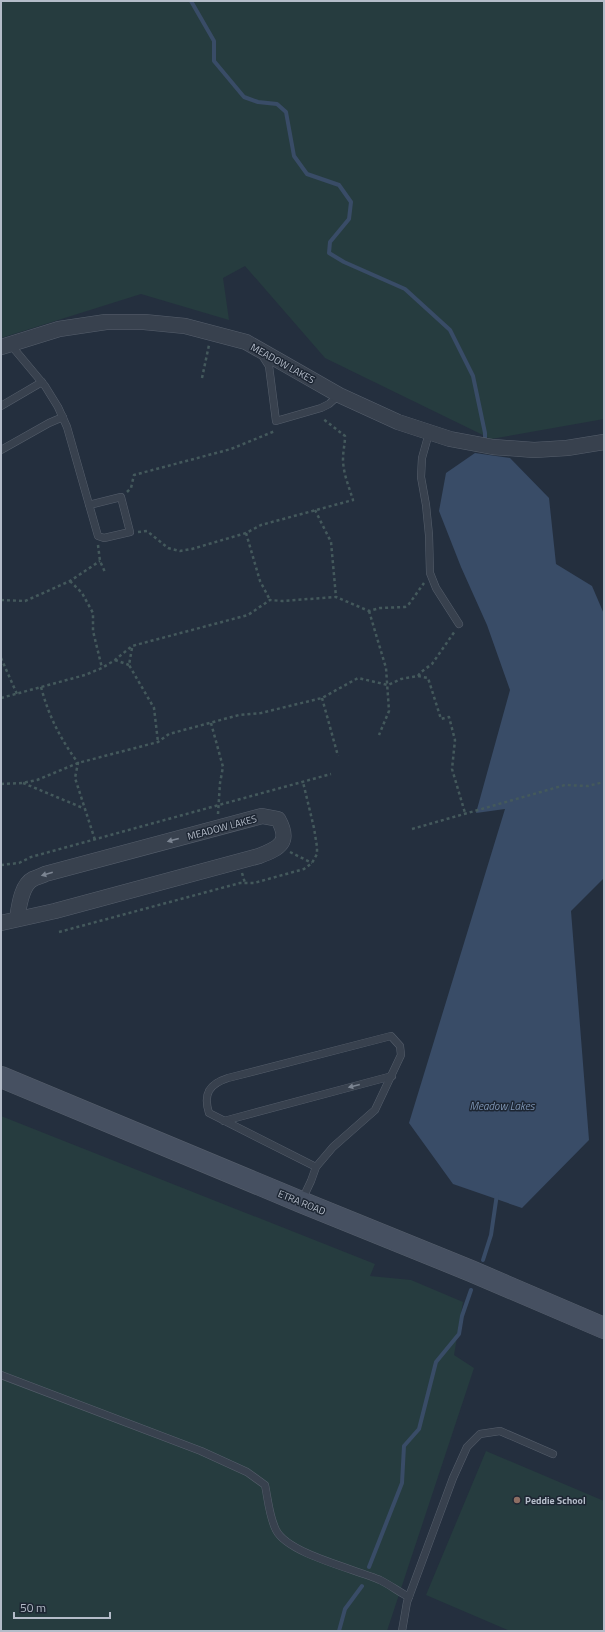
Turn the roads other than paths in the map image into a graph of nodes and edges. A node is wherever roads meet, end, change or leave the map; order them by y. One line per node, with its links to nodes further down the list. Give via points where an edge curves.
1 (5, 346): 2 (street, MEADOW LAKES, via 59,329 106,322 144,322 185,326 211,332 246,342); 3 (lane)
2 (258, 350): 4 (street, MEADOW LAKES); 4 (lane, via 269,366 276,421 321,408)
3 (42, 382): 5 (lane); 6 (lane)
4 (339, 395): 7 (street, MEADOW LAKES)
5 (1, 406)
6 (63, 417): 9 (lane); 10 (lane)
7 (429, 433): 8 (street, MEADOW LAKES, via 509,449 567,448); 11 (lane, via 422,458 421,477 429,535 430,573 436,588)
8 (604, 442)
9 (1, 450)
10 (90, 505): 10 (lane, via 98,536 104,538 130,532 121,497)
11 (459, 624)
12 (17, 919): 12 (street, MEADOW LAKES, one-way to 12, via 259,856 279,846 284,830 278,819 262,816 32,879 20,900); 13 (street)
13 (1, 923)
14 (1, 1076): 18 (main road, ETRA ROAD)
15 (392, 1076): 16 (lane, one-way to 16); 16 (lane, via 401,1055 400,1046 391,1036 217,1082 210,1089 205,1101 209,1113); 17 (lane, via 375,1110)
16 (224, 1121): 17 (lane)
17 (316, 1167): 18 (lane)
18 (301, 1202): 19 (main road, ETRA ROAD)
19 (604, 1328)
20 (1, 1375): 22 (lane, via 201,1451 247,1472 265,1485 276,1531 288,1543 380,1580)
21 (553, 1454): 22 (lane, via 500,1431 480,1434 467,1447 453,1478)
22 (409, 1597): 23 (lane)
23 (402, 1631)

